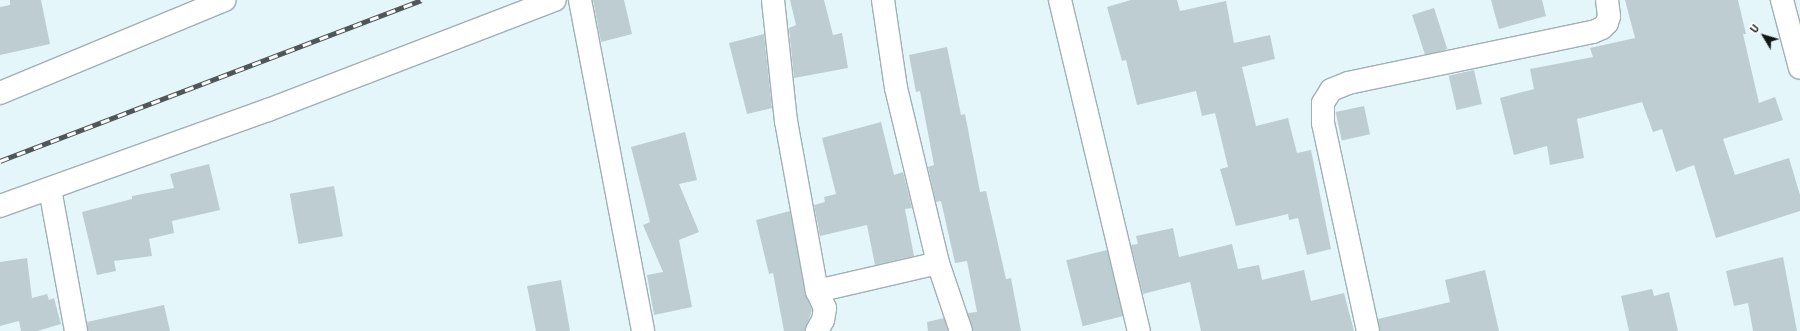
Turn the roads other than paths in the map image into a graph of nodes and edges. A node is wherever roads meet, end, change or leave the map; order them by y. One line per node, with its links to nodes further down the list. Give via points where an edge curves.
1 (224, 0): 10 (street)
2 (555, 0): 11 (street, via 268,110)
3 (580, 0): 16 (street)
4 (773, 0): 14 (street, via 786,121)
5 (883, 0): 13 (street, via 896,88)
6 (1060, 0): 19 (street)
7 (1607, 0): 20 (street, via 1607,23 1593,32 1348,83 1331,90 1323,103 1323,123)
8 (1782, 0): 9 (street)
9 (1800, 68)
10 (0, 93)
11 (50, 189): 12 (street); 15 (street)
12 (0, 206)
13 (938, 263): 14 (street); 18 (street)
14 (817, 291): 17 (street, via 825,314)
15 (76, 331)
16 (643, 331)
17 (817, 331)
18 (961, 331)
19 (1139, 331)
20 (1368, 331)

